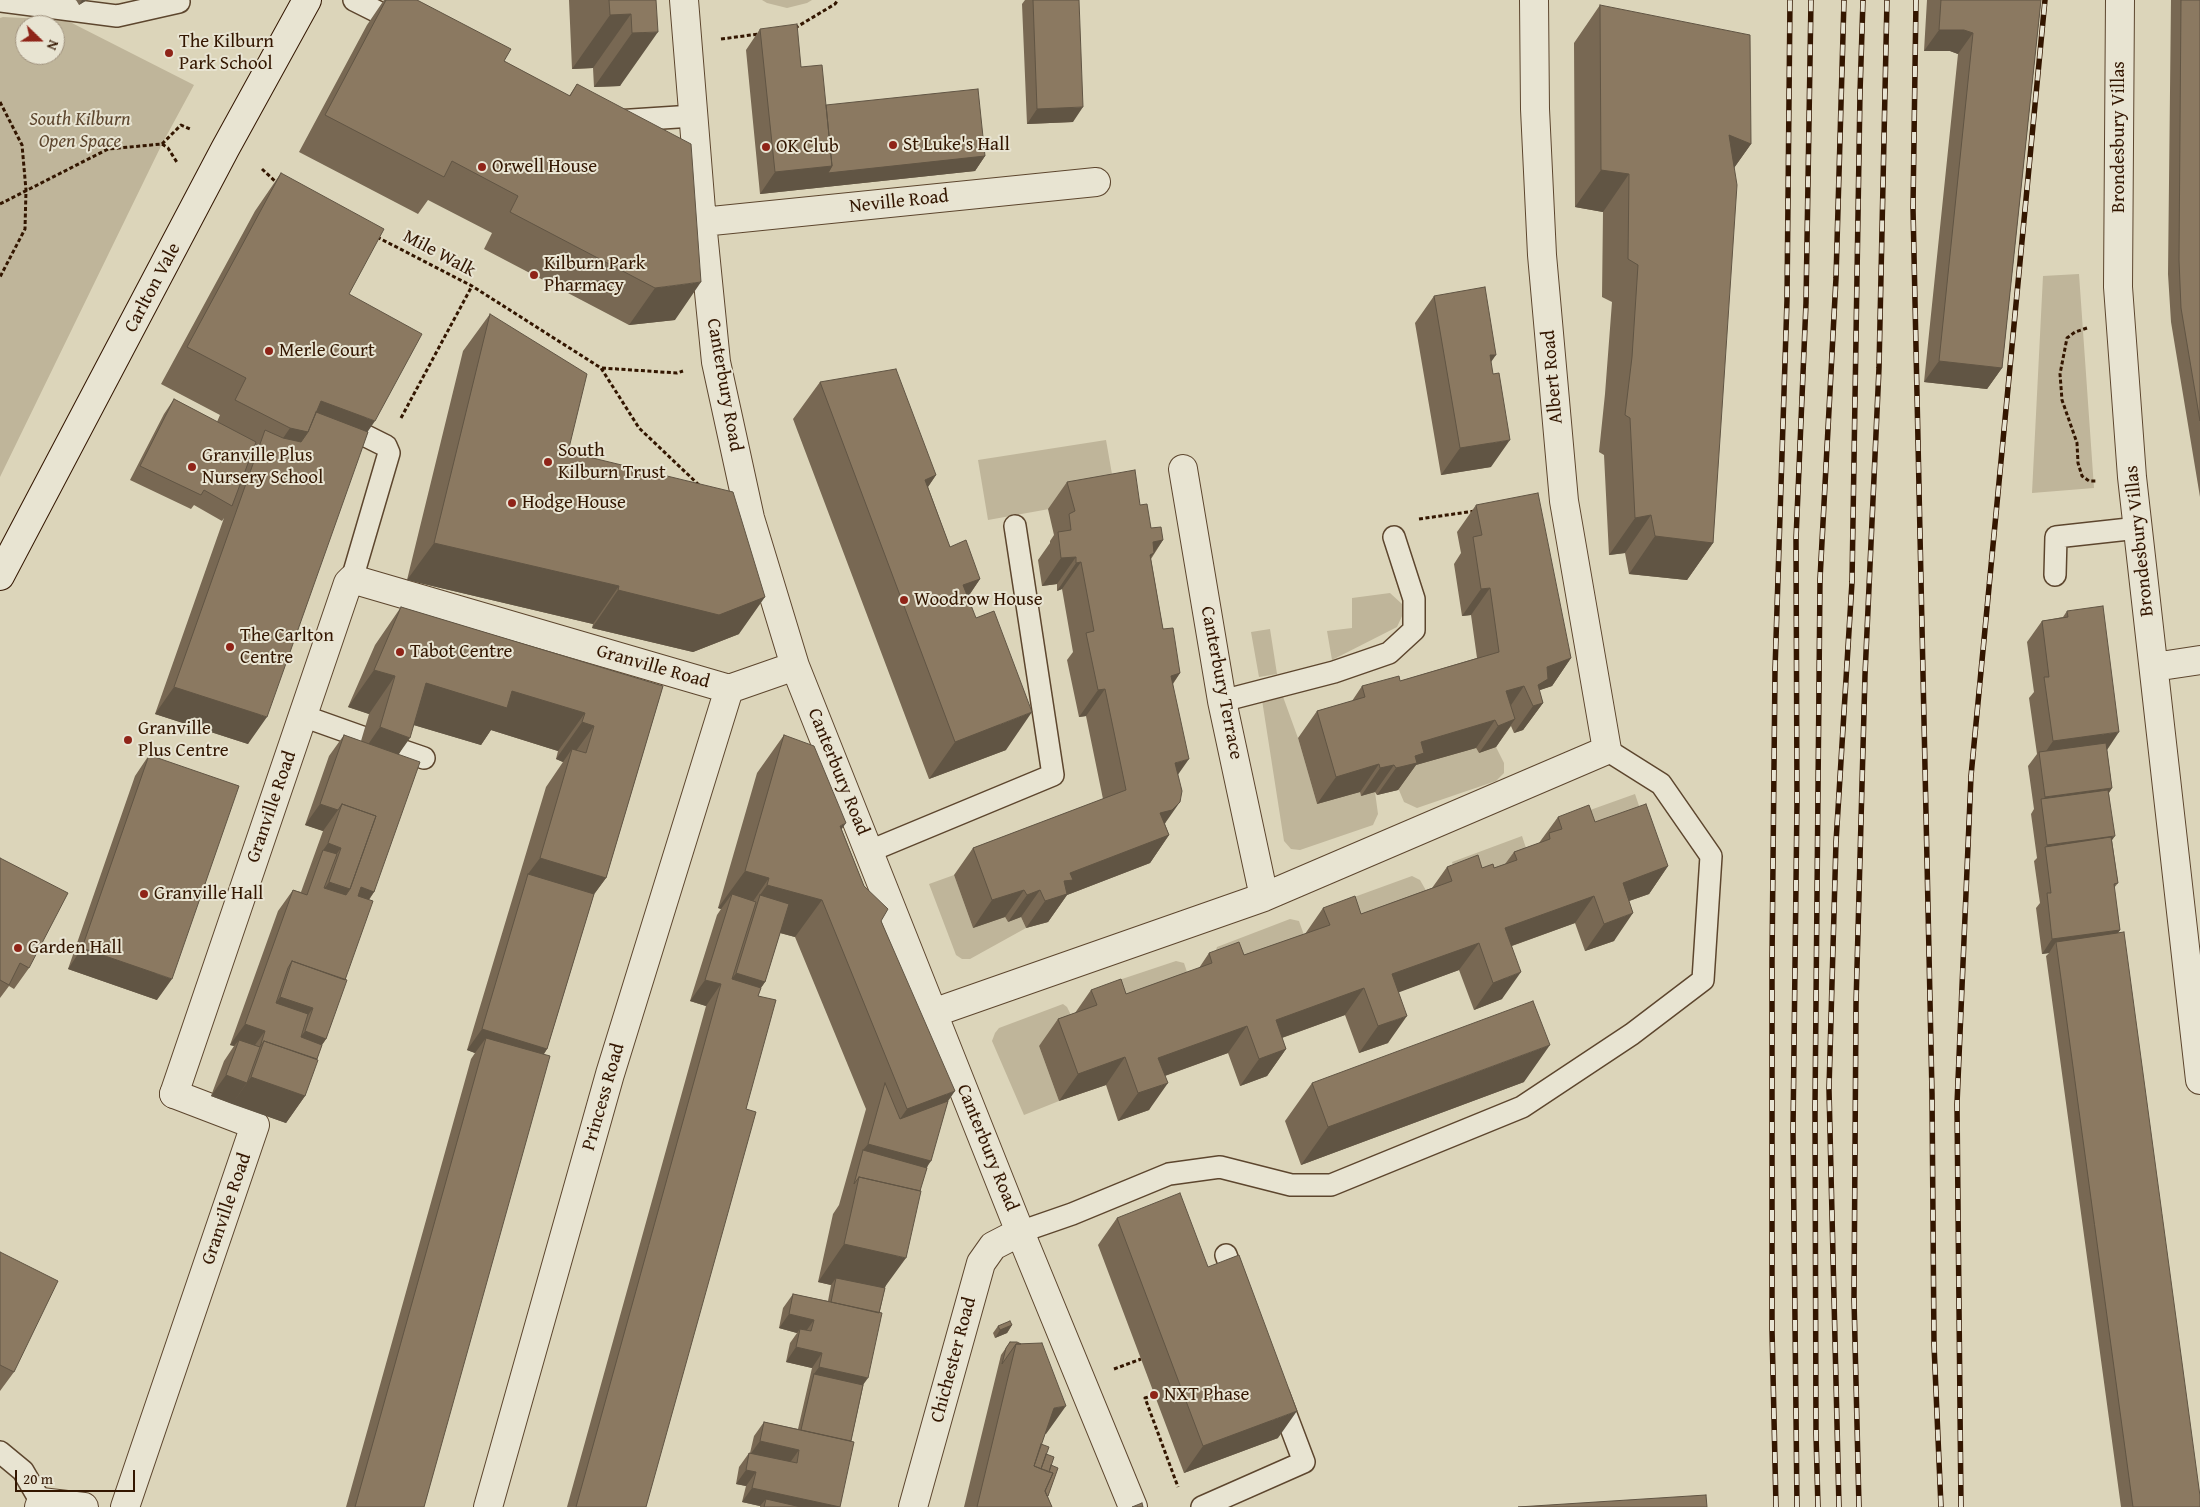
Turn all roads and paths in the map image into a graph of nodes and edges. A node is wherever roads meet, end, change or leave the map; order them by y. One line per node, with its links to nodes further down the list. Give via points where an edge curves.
1 (307, 0): 41 (street, Carlton Vale)
2 (354, 0): 11 (lane)
3 (684, 0): 12 (street, Canterbury Road)
4 (838, 0): 9 (path)
5 (1534, 0): 51 (street, Albert Road, via 1542,254 1564,501)
6 (2120, 0): 28 (street, Brondesbury Villas)
7 (0, 1): 8 (lane, via 117,16)
8 (179, 2)
9 (791, 30)
10 (762, 34): 12 (path)
11 (423, 35)
12 (687, 44): 14 (street, Canterbury Road)
13 (0, 102): 22 (path, via 22,145)
14 (693, 116): 15 (lane); 24 (street, Canterbury Road)
15 (596, 123)
16 (190, 129): 17 (path, via 181,125)
17 (162, 144): 18 (path); 22 (path, via 108,149)
18 (177, 164)
19 (262, 169): 21 (path)
20 (1096, 182): 24 (street, Neville Road)
21 (281, 186)
22 (26, 190): 23 (path); 26 (path, via 25,229)
23 (0, 204)
24 (702, 222): 29 (street, Canterbury Road)
25 (376, 236): 27 (path, Mile Walk)
26 (0, 277)
27 (472, 286): 30 (path, Mile Walk); 32 (path)
28 (2120, 320): 34 (street, Brondesbury Villas); 34 (path, via 2083,329 2067,338 2060,374 2062,400 2077,443 2082,476 2099,482)
29 (716, 362): 30 (path, Mile Walk, via 677,373); 44 (street, Canterbury Road, via 750,518)
30 (601, 368): 35 (path, Mile Walk, via 639,428)
31 (362, 434): 32 (lane)
32 (386, 446): 42 (lane, via 389,453)
33 (1183, 469): 47 (street, Canterbury Terrace)
34 (2132, 477): 38 (street, Brondesbury Villas)
35 (703, 488)
36 (1476, 511): 39 (path, via 1419,519)
37 (1015, 526): 53 (lane, via 1053,775)
38 (2138, 528): 40 (lane, via 2056,538); 45 (street, Brondesbury Villas)
39 (1394, 537): 47 (lane, via 1414,599 1414,630 1389,653 1334,672)
40 (2055, 575)
41 (0, 576)
42 (352, 579): 46 (street, Granville Road); 48 (street, Granville Road)
43 (2200, 660): 45 (street)
44 (795, 666): 46 (street, Granville Road); 53 (street, Canterbury Road)
45 (2154, 667): 56 (street, Brondesbury Villas)
46 (729, 689): 69 (street, Princess Road, via 610,1074)
47 (1222, 701): 54 (street, Canterbury Terrace)
48 (303, 716): 49 (lane); 68 (street, Granville Road, via 174,1094 256,1125)
49 (362, 737)
50 (392, 747): 52 (lane)
51 (1607, 750): 54 (street); 57 (lane, via 1661,784 1711,856 1704,980 1632,1034 1522,1107 1331,1185 1291,1185 1220,1168 1169,1174)
52 (424, 758)
53 (870, 851): 55 (street, Canterbury Road)
54 (1264, 897): 55 (street)
55 (933, 1013): 57 (street, Canterbury Road)
56 (2200, 1080)
57 (1020, 1232): 70 (street, Chichester Road, via 993,1246 981,1263); 71 (street, Canterbury Road)
58 (1226, 1255): 59 (lane)
59 (1242, 1300)
60 (1141, 1360): 61 (path)
61 (1129, 1364)
62 (1273, 1381): 72 (lane, via 1304,1462)
63 (1154, 1395): 65 (path, via 1145,1398)
64 (0, 1452): 66 (lane, via 23,1471)
65 (1170, 1466)
66 (41, 1504): 67 (street)
67 (84, 1507)
68 (125, 1507)
69 (488, 1507)
70 (913, 1507)
71 (1133, 1507)
72 (1202, 1507)

